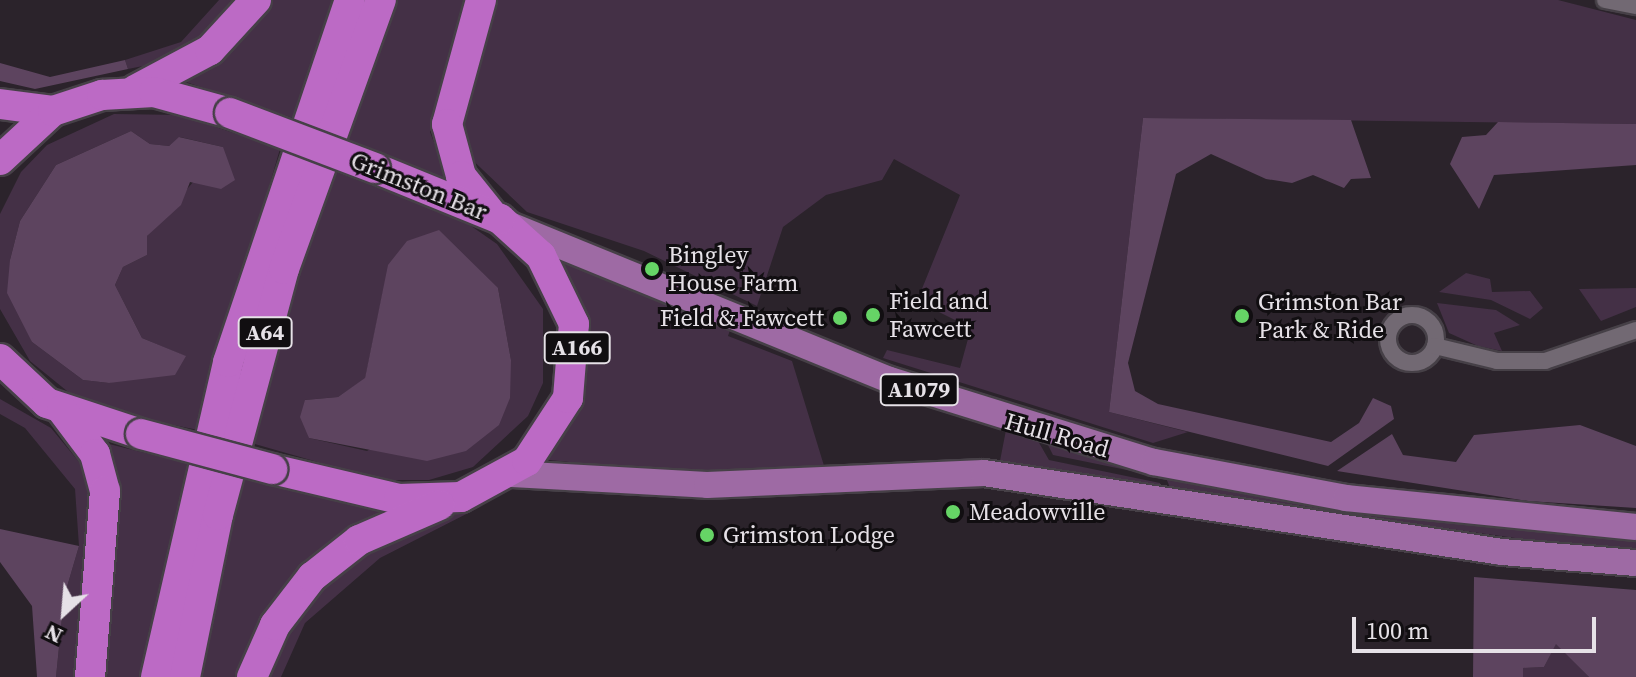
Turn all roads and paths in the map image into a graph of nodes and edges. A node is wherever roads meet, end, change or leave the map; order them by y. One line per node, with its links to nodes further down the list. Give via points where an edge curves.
1 (256, 0): 7 (highway, via 190,66)
2 (350, 0): 23 (highway, A64, via 228,362)
3 (381, 0): 24 (highway, A64, via 284,269 221,501)
4 (481, 0): 11 (highway, via 447,124 461,176)
5 (1605, 0): 6 (street)
6 (1636, 6)
7 (134, 91): 9 (highway, Grimston Bar / A166); 11 (highway, Grimston Bar / A166, bridge, via 230,113)
8 (0, 104): 9 (highway)
9 (53, 111): 10 (highway, Grimston Bar / A166)
10 (0, 160)
11 (500, 219): 18 (highway, Grimston Bar / A166, via 541,256 567,299 577,351 557,422); 20 (main road, Hull Road / A1079, via 890,380 1154,462 1346,498)
12 (1636, 330): 13 (street, via 1545,361 1497,361)
13 (1435, 346)
14 (0, 359): 16 (highway, Grimston Bar / A166)
15 (0, 380): 16 (highway, A166)
16 (34, 394): 17 (highway, Grimston Bar / A166)
17 (62, 410): 19 (highway, Grimston Bar / A166, bridge, via 399,499); 22 (highway, via 95,454 105,491)
18 (512, 474): 19 (highway, Grimston Bar / A166); 21 (main road, Hull Road, via 707,485 984,473 1502,552)
19 (461, 497): 25 (highway, via 334,558 291,600)
20 (1636, 527)
21 (1636, 563)
22 (90, 677)
23 (156, 677)
24 (185, 677)
25 (252, 677)

